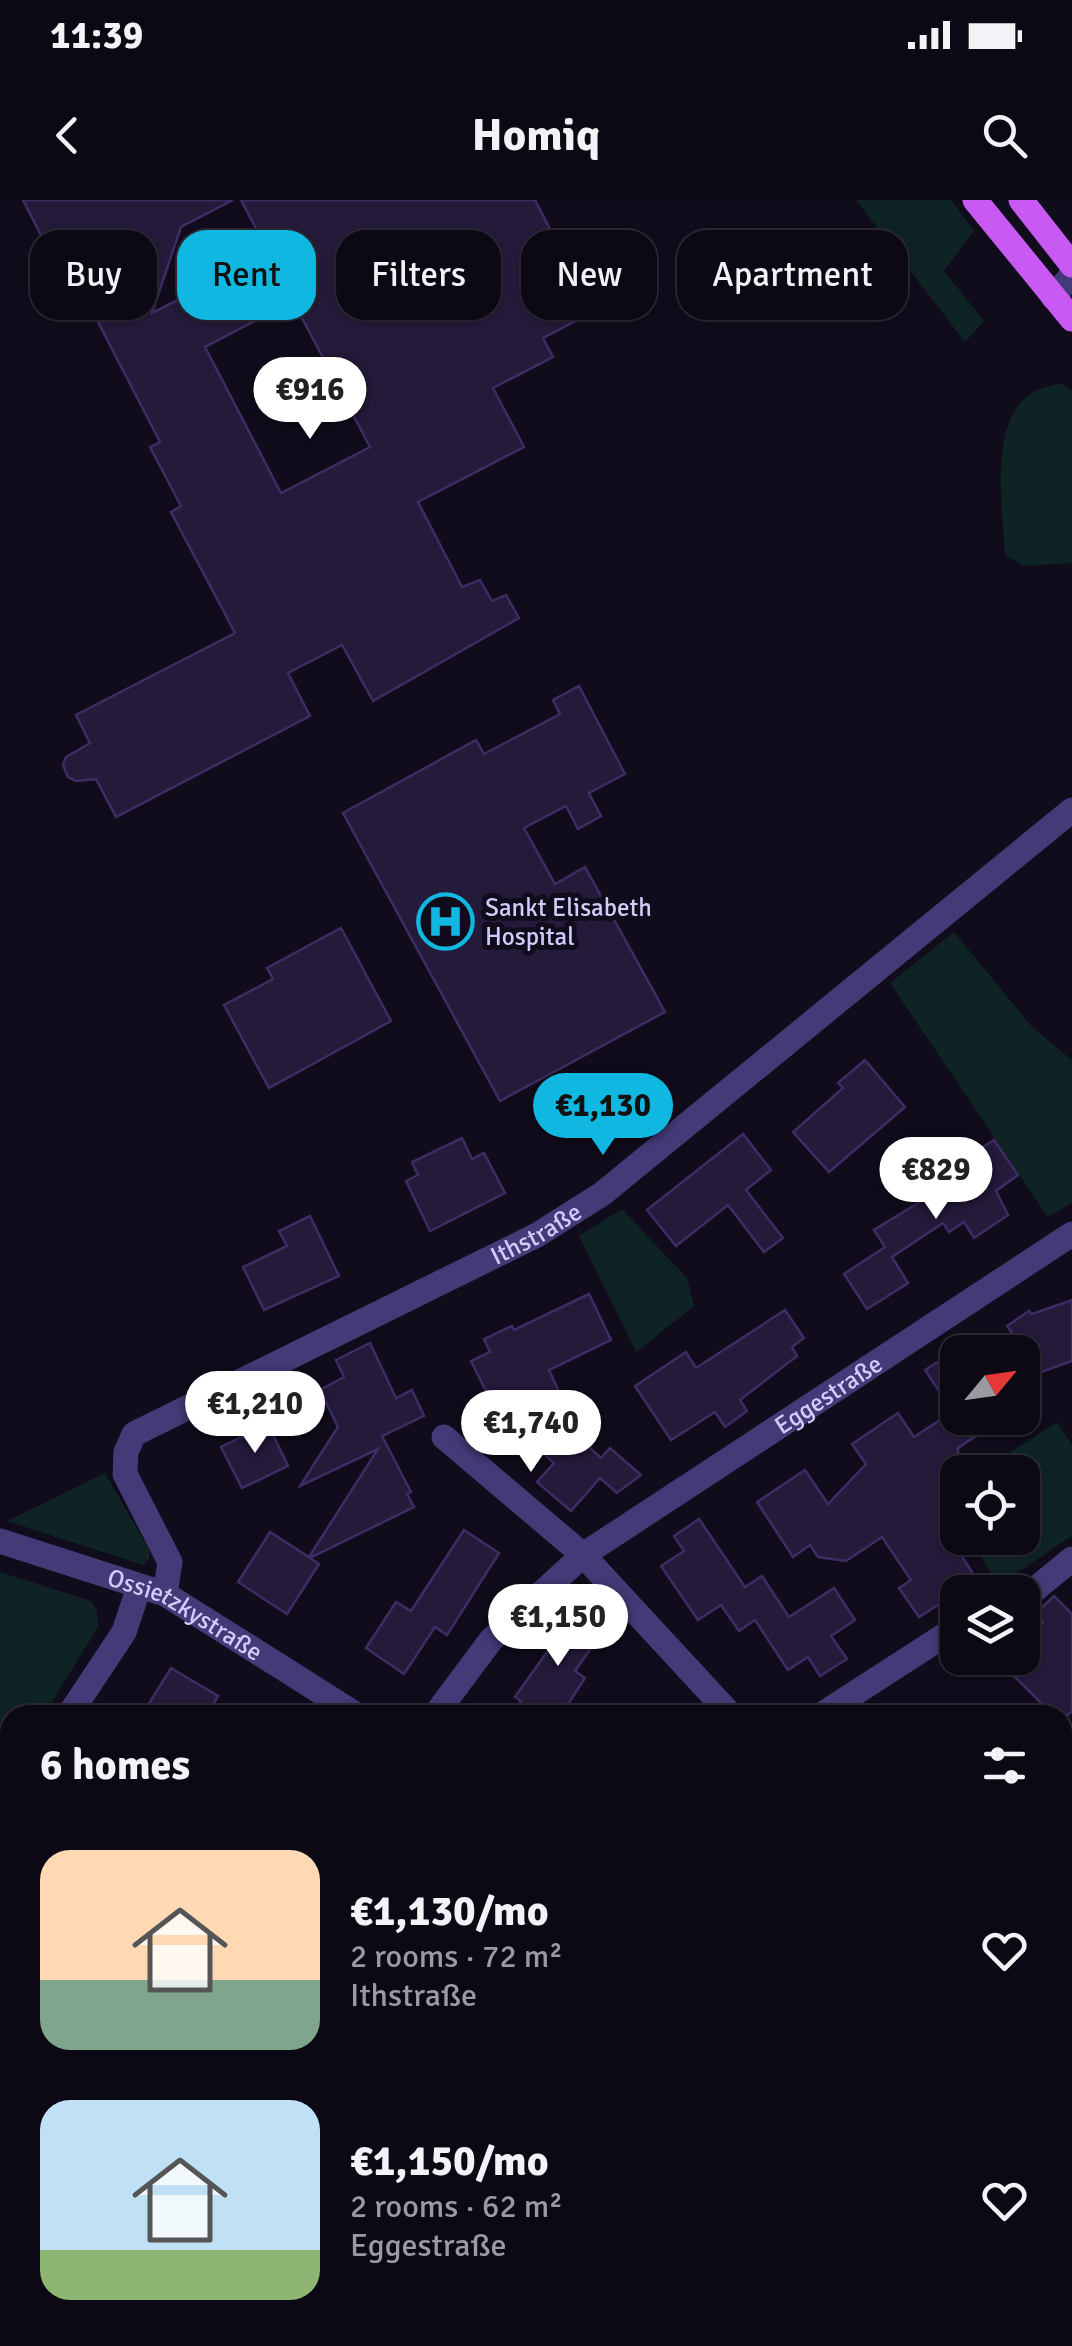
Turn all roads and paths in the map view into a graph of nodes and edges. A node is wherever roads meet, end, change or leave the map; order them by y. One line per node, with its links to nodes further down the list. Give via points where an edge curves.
1 (975, 200): 5 (main road)
2 (1021, 200): 3 (main road)
3 (1072, 265)
4 (1072, 275): 5 (street)
5 (1066, 311)
6 (1072, 810): 14 (street, Ithstraße, via 602,1194 537,1235 134,1434 125,1474 170,1562)
7 (1072, 1234): 10 (street, Eggestraße)
8 (444, 1437): 10 (street)
9 (0, 1541): 13 (street, Ossietzkystraße)
10 (584, 1554): 18 (street, Eggestraße, via 491,1640); 19 (street)
11 (1072, 1559): 12 (street)
12 (1040, 1585)
13 (139, 1587): 14 (street, Ossietzkystraße); 16 (street, via 124,1632)
14 (165, 1594): 17 (street, Ossietzkystraße)
15 (940, 1638): 20 (street)
16 (75, 1705)
17 (341, 1705)
18 (442, 1705)
19 (721, 1705)
20 (836, 1705)

